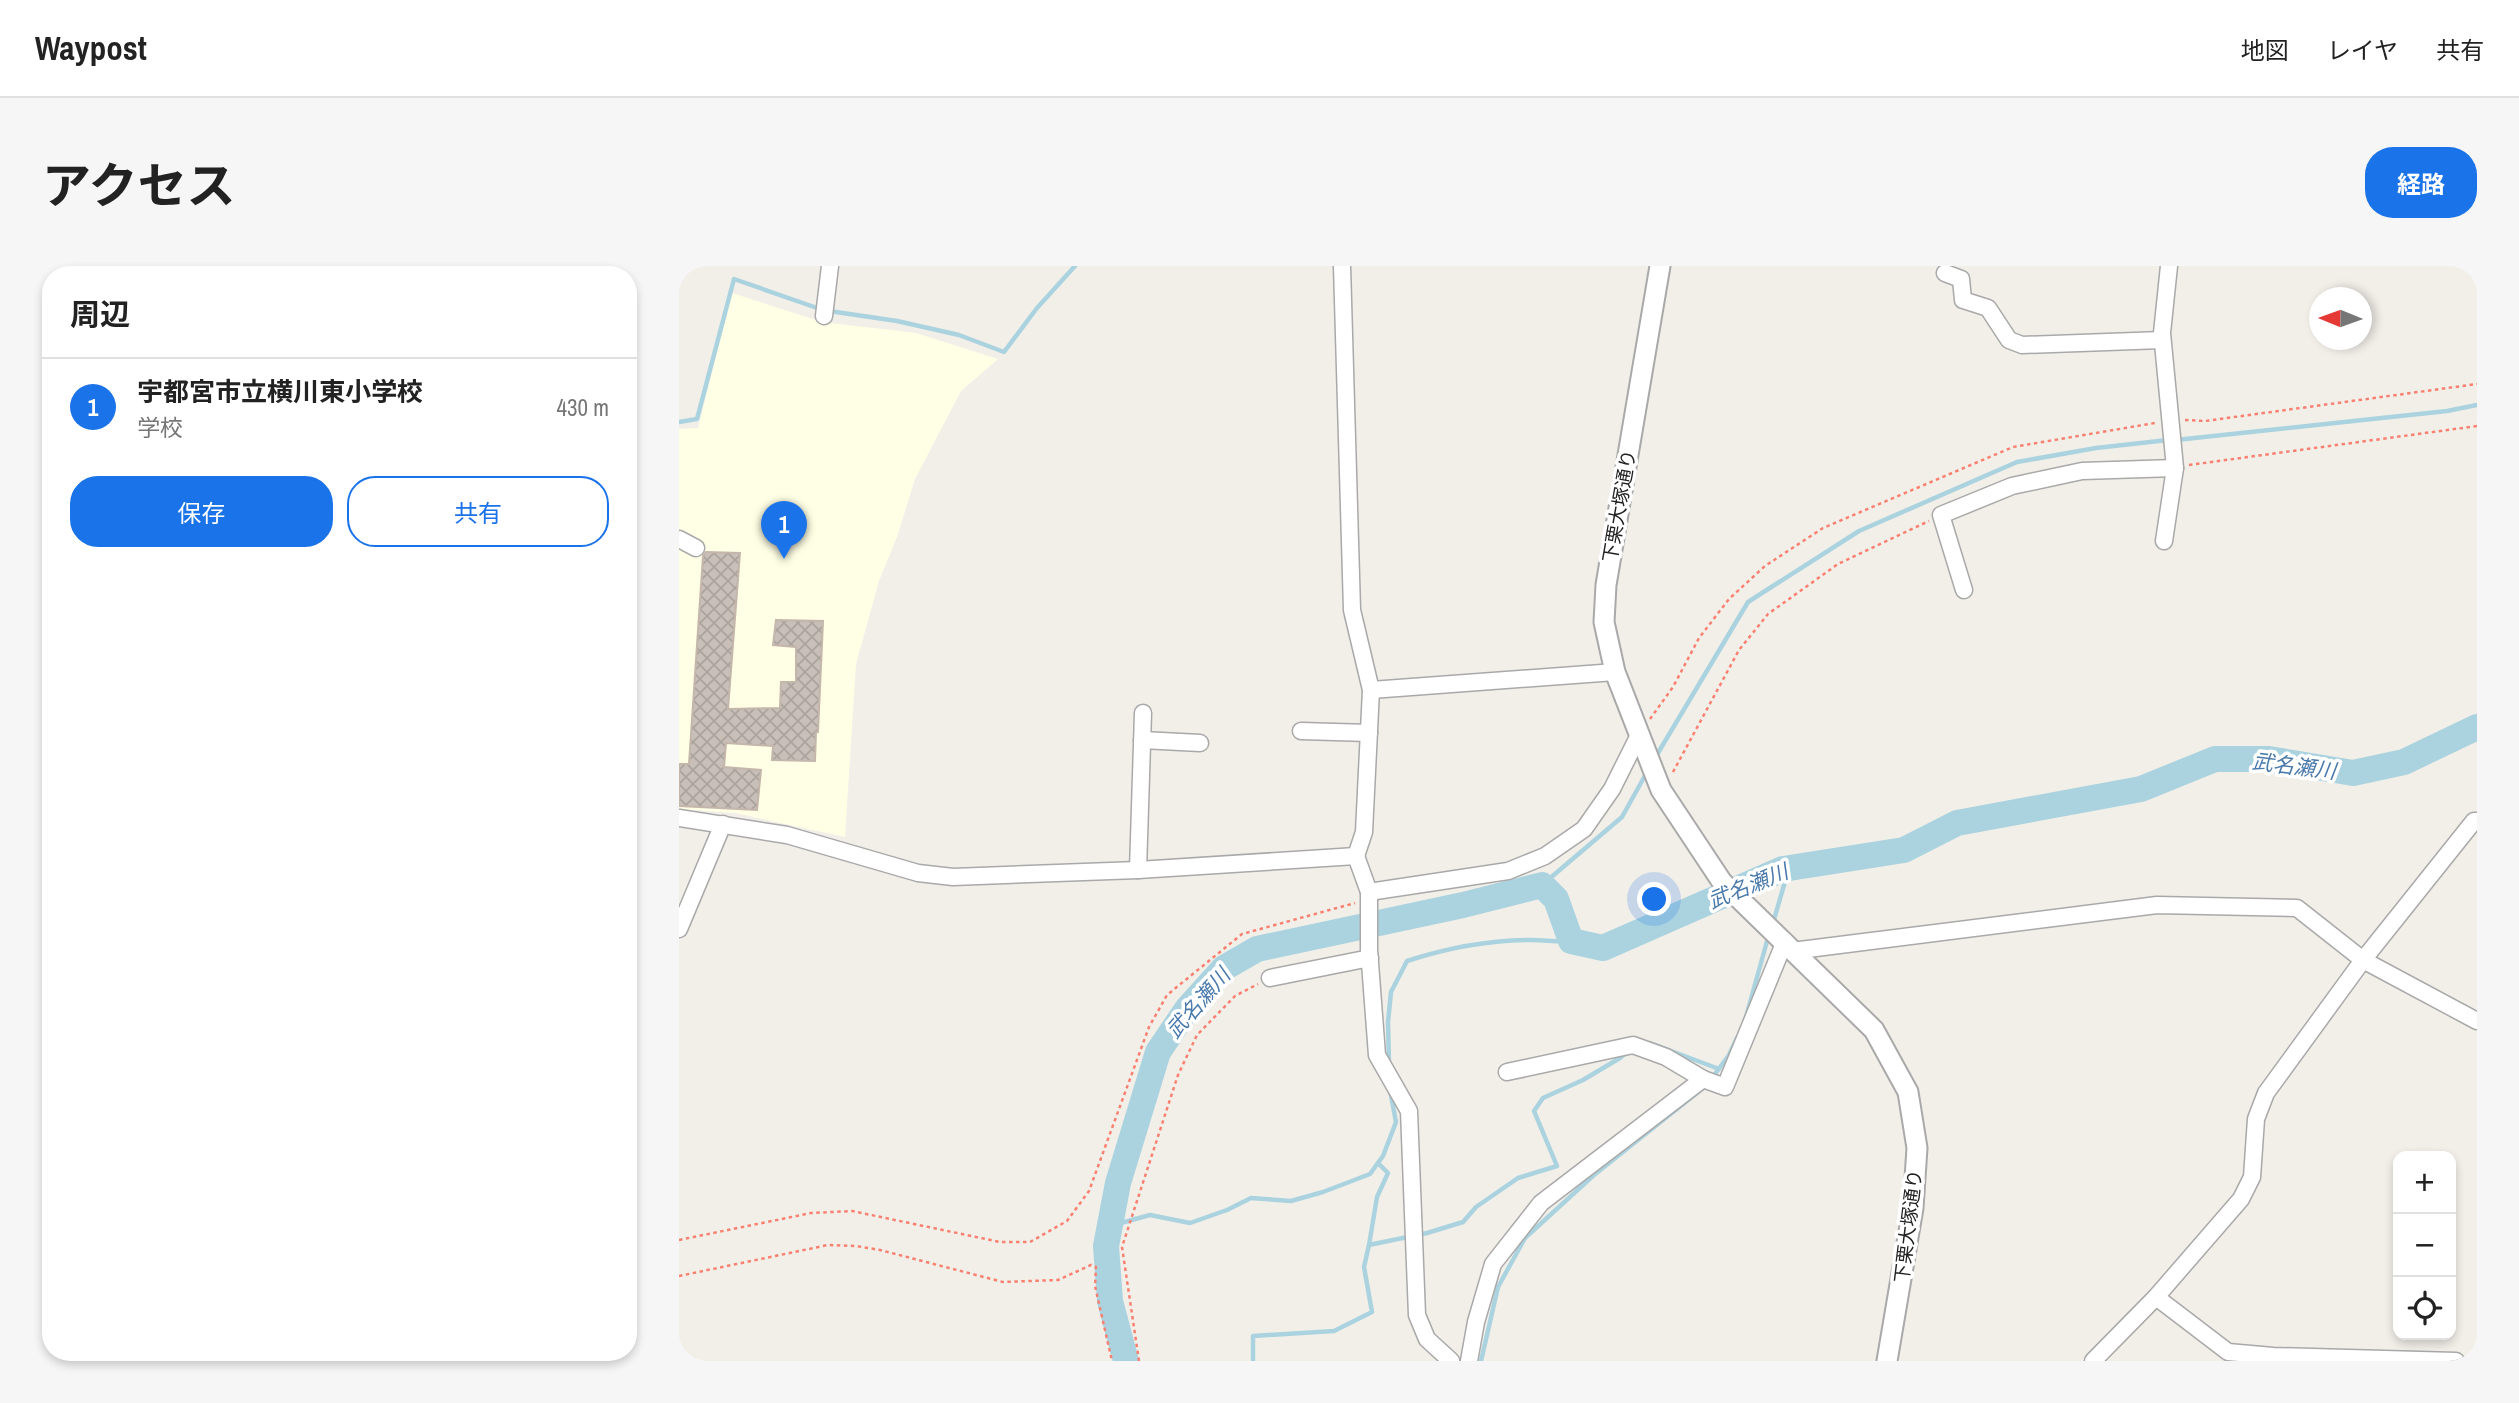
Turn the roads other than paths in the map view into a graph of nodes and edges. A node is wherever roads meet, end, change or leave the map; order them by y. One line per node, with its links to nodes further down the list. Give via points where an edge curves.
1 (830, 266): 6 (street)
2 (1342, 266): 14 (street, via 1352,610)
3 (1660, 266): 13 (street, 下栗大塚通り, via 1606,585 1604,622)
4 (2169, 266): 7 (street)
5 (1945, 273): 7 (street, via 1961,279 1963,300 1988,309 2009,340 2022,345)
6 (824, 316)
7 (2162, 340): 8 (street)
8 (2175, 468): 10 (street); 12 (street, via 2070,474 2012,486 1941,515)
9 (679, 539): 11 (street)
10 (2164, 541)
11 (696, 548)
12 (1964, 590)
13 (1615, 672): 14 (street); 18 (street, 下栗大塚通り)
14 (1371, 690): 17 (street)
15 (1143, 713): 19 (street)
16 (1301, 731): 17 (street)
17 (1369, 733): 24 (street, via 1364,832)
18 (1640, 738): 26 (street, via 1584,829 1545,856 1508,871); 28 (street, 下栗大塚通り, via 1662,792 1722,881)
19 (1142, 740): 20 (street); 25 (street)
20 (1200, 743)
21 (679, 818): 23 (street)
22 (2477, 821): 30 (street)
23 (723, 824): 25 (street, via 787,835 918,873 953,877); 27 (street)
24 (1356, 856): 25 (street); 26 (street)
25 (1138, 870)
26 (1369, 898): 29 (street)
27 (679, 929)
28 (1789, 946): 30 (street, via 2157,905 2297,908); 34 (street, via 1725,1087); 38 (street, 下栗大塚通り, via 1874,1030 1908,1092 1917,1148 1913,1208)
29 (1370, 954): 31 (street); 36 (street, via 1377,1055 1409,1111 1417,1315 1427,1339)
30 (2363, 960): 32 (street); 35 (street, via 2266,1093 2256,1119 2252,1177 2241,1199)
31 (1270, 978)
32 (2477, 1021)
33 (1507, 1072): 34 (street, via 1633,1045)
34 (1703, 1079): 37 (street, via 1541,1203 1493,1264)
35 (2156, 1297): 39 (street); 40 (street, via 2228,1352)
36 (1451, 1361)
37 (1469, 1361)
38 (1887, 1361)
39 (2093, 1361)
40 (2456, 1361)

